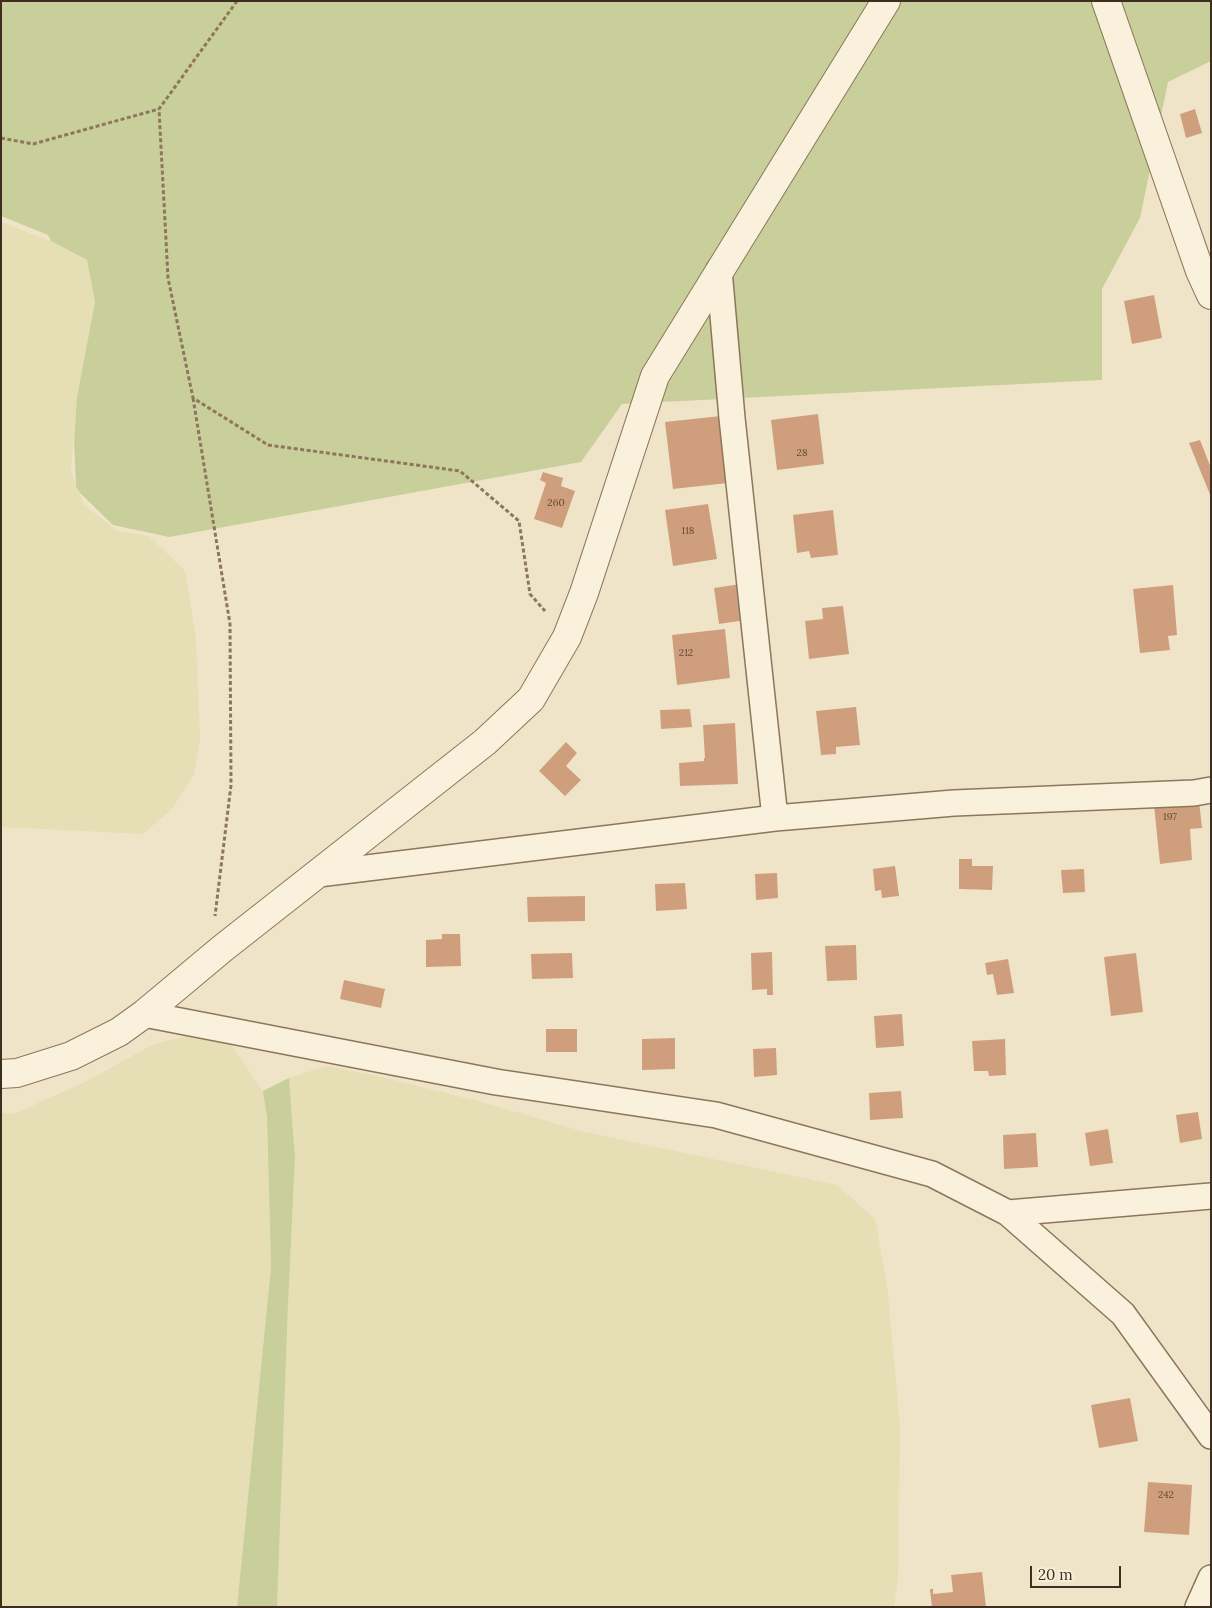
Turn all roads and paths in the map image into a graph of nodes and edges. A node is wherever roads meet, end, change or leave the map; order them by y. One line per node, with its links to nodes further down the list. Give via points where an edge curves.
1 (237, 1): 4 (path)
2 (886, 1): 6 (street)
3 (1106, 1): 7 (street)
4 (159, 109): 5 (path, via 33,144); 8 (path, via 168,278)
5 (1, 138)
6 (719, 270): 9 (street, via 655,376); 11 (street)
7 (1207, 278)
8 (193, 398): 9 (path, via 268,445 460,471 519,521 530,594); 13 (path, via 230,624 231,785 214,923)
9 (567, 637): 12 (street, via 531,699 485,742)
10 (1211, 790): 11 (street, via 954,803)
11 (775, 818): 12 (street)
12 (318, 874): 13 (street)
13 (223, 948): 14 (street)
14 (144, 1014): 15 (street, via 119,1032 71,1056 17,1073); 17 (street, via 496,1082 716,1115 932,1174)
15 (1, 1074)
16 (1211, 1196): 17 (street)
17 (1008, 1213): 18 (street, via 1123,1314)
18 (1211, 1436)
19 (1211, 1578): 20 (street)
20 (1198, 1607)

